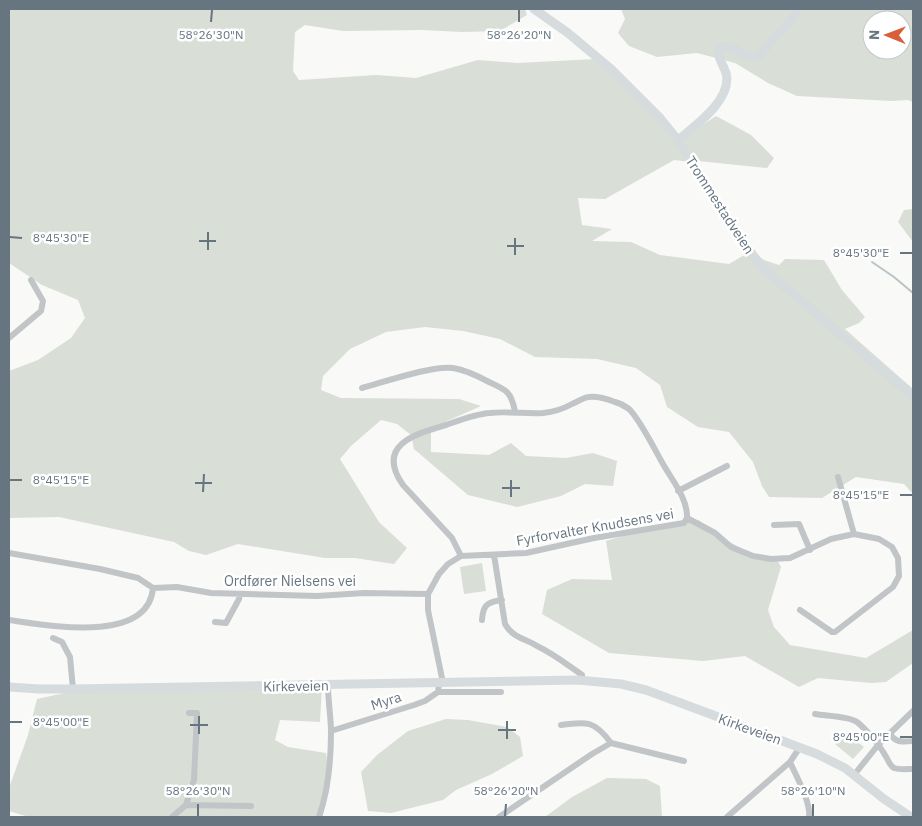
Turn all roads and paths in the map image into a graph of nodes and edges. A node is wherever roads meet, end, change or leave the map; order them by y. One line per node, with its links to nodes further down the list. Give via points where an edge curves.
1 (534, 9): 3 (main road, Trommestadveien, via 617,74)
2 (797, 9): 3 (main road, via 788,24 756,57 720,47 719,56 726,73 725,92 702,120)
3 (678, 140): 7 (main road, Trommestadveien, via 736,235 754,258 775,280)
4 (31, 280): 5 (street, via 43,301 41,311)
5 (9, 338)
6 (362, 388): 8 (street, via 451,368 466,371 506,390)
7 (913, 396)
8 (515, 411): 11 (street, via 542,413 558,410 588,397 616,402 629,409); 18 (street, via 479,414 416,434 404,441 394,455 396,476 452,538)
9 (727, 466): 11 (street)
10 (838, 477): 14 (street)
11 (678, 491): 12 (street, via 688,509)
12 (687, 518): 15 (street, Fyrforvalter Knudsens vei, via 715,533 732,547 753,556 790,558); 17 (street, Fyrforvalter Knudsens vei, via 684,523 526,553)
13 (774, 525): 15 (street, via 799,524)
14 (854, 534): 15 (street, Fyrforvalter Knudsens vei, via 831,539); 23 (street, Fyrforvalter Knudsens vei, via 879,539 892,547 898,558 899,576 893,587 835,632)
15 (810, 550)
16 (9, 553): 19 (street, via 138,578)
17 (494, 555): 18 (street, Fyrforvalter Knudsens vei); 22 (street)
18 (461, 556): 21 (street, via 439,574)
19 (153, 588): 20 (street, Ordfører Nielsens vei, via 177,586 211,593); 24 (street, via 148,606 123,624 74,626)
20 (240, 594): 21 (street, Ordfører Nielsens vei); 26 (street, via 226,623)
21 (428, 594): 30 (street)
22 (502, 600): 25 (street, via 486,605); 28 (street, via 505,624 512,634 537,645 582,675)
23 (800, 610)
24 (9, 620)
25 (482, 620)
26 (215, 622)
27 (53, 638): 32 (street, via 62,642 70,657)
28 (583, 680): 30 (main road, Kirkeveien); 43 (main road, Kirkeveien, via 646,690)
29 (328, 685): 30 (main road, Kirkeveien); 32 (main road, Kirkeveien); 38 (street)
30 (440, 686): 33 (street); 38 (street, Myra, via 425,701)
31 (9, 687): 32 (main road, Kirkeveien)
32 (73, 689)
33 (501, 692)
34 (913, 711): 39 (street)
35 (189, 713): 48 (street, via 196,713 194,780)
36 (815, 714): 42 (street, via 857,722)
37 (561, 725): 41 (street, via 582,722 595,726)
38 (331, 731): 53 (street, via 328,776)
39 (889, 733): 40 (street, via 899,742); 42 (street)
40 (913, 741)
41 (611, 743): 44 (street); 54 (street)
42 (878, 745): 46 (street, via 893,767); 47 (street)
43 (800, 748): 45 (street); 47 (main road, Kirkeveien, via 832,761)
44 (684, 761)
45 (790, 762): 55 (street); 56 (street, via 807,803)
46 (913, 769)
47 (854, 775): 50 (main road, Kirkeveien)
48 (186, 805): 49 (street); 52 (street)
49 (251, 806)
50 (903, 811): 51 (main road, Kirkeveien); 57 (main road, Kirkeveien)
51 (913, 812)
52 (172, 817)
53 (319, 817)
54 (499, 817)
55 (727, 817)
56 (809, 817)
57 (911, 817)

